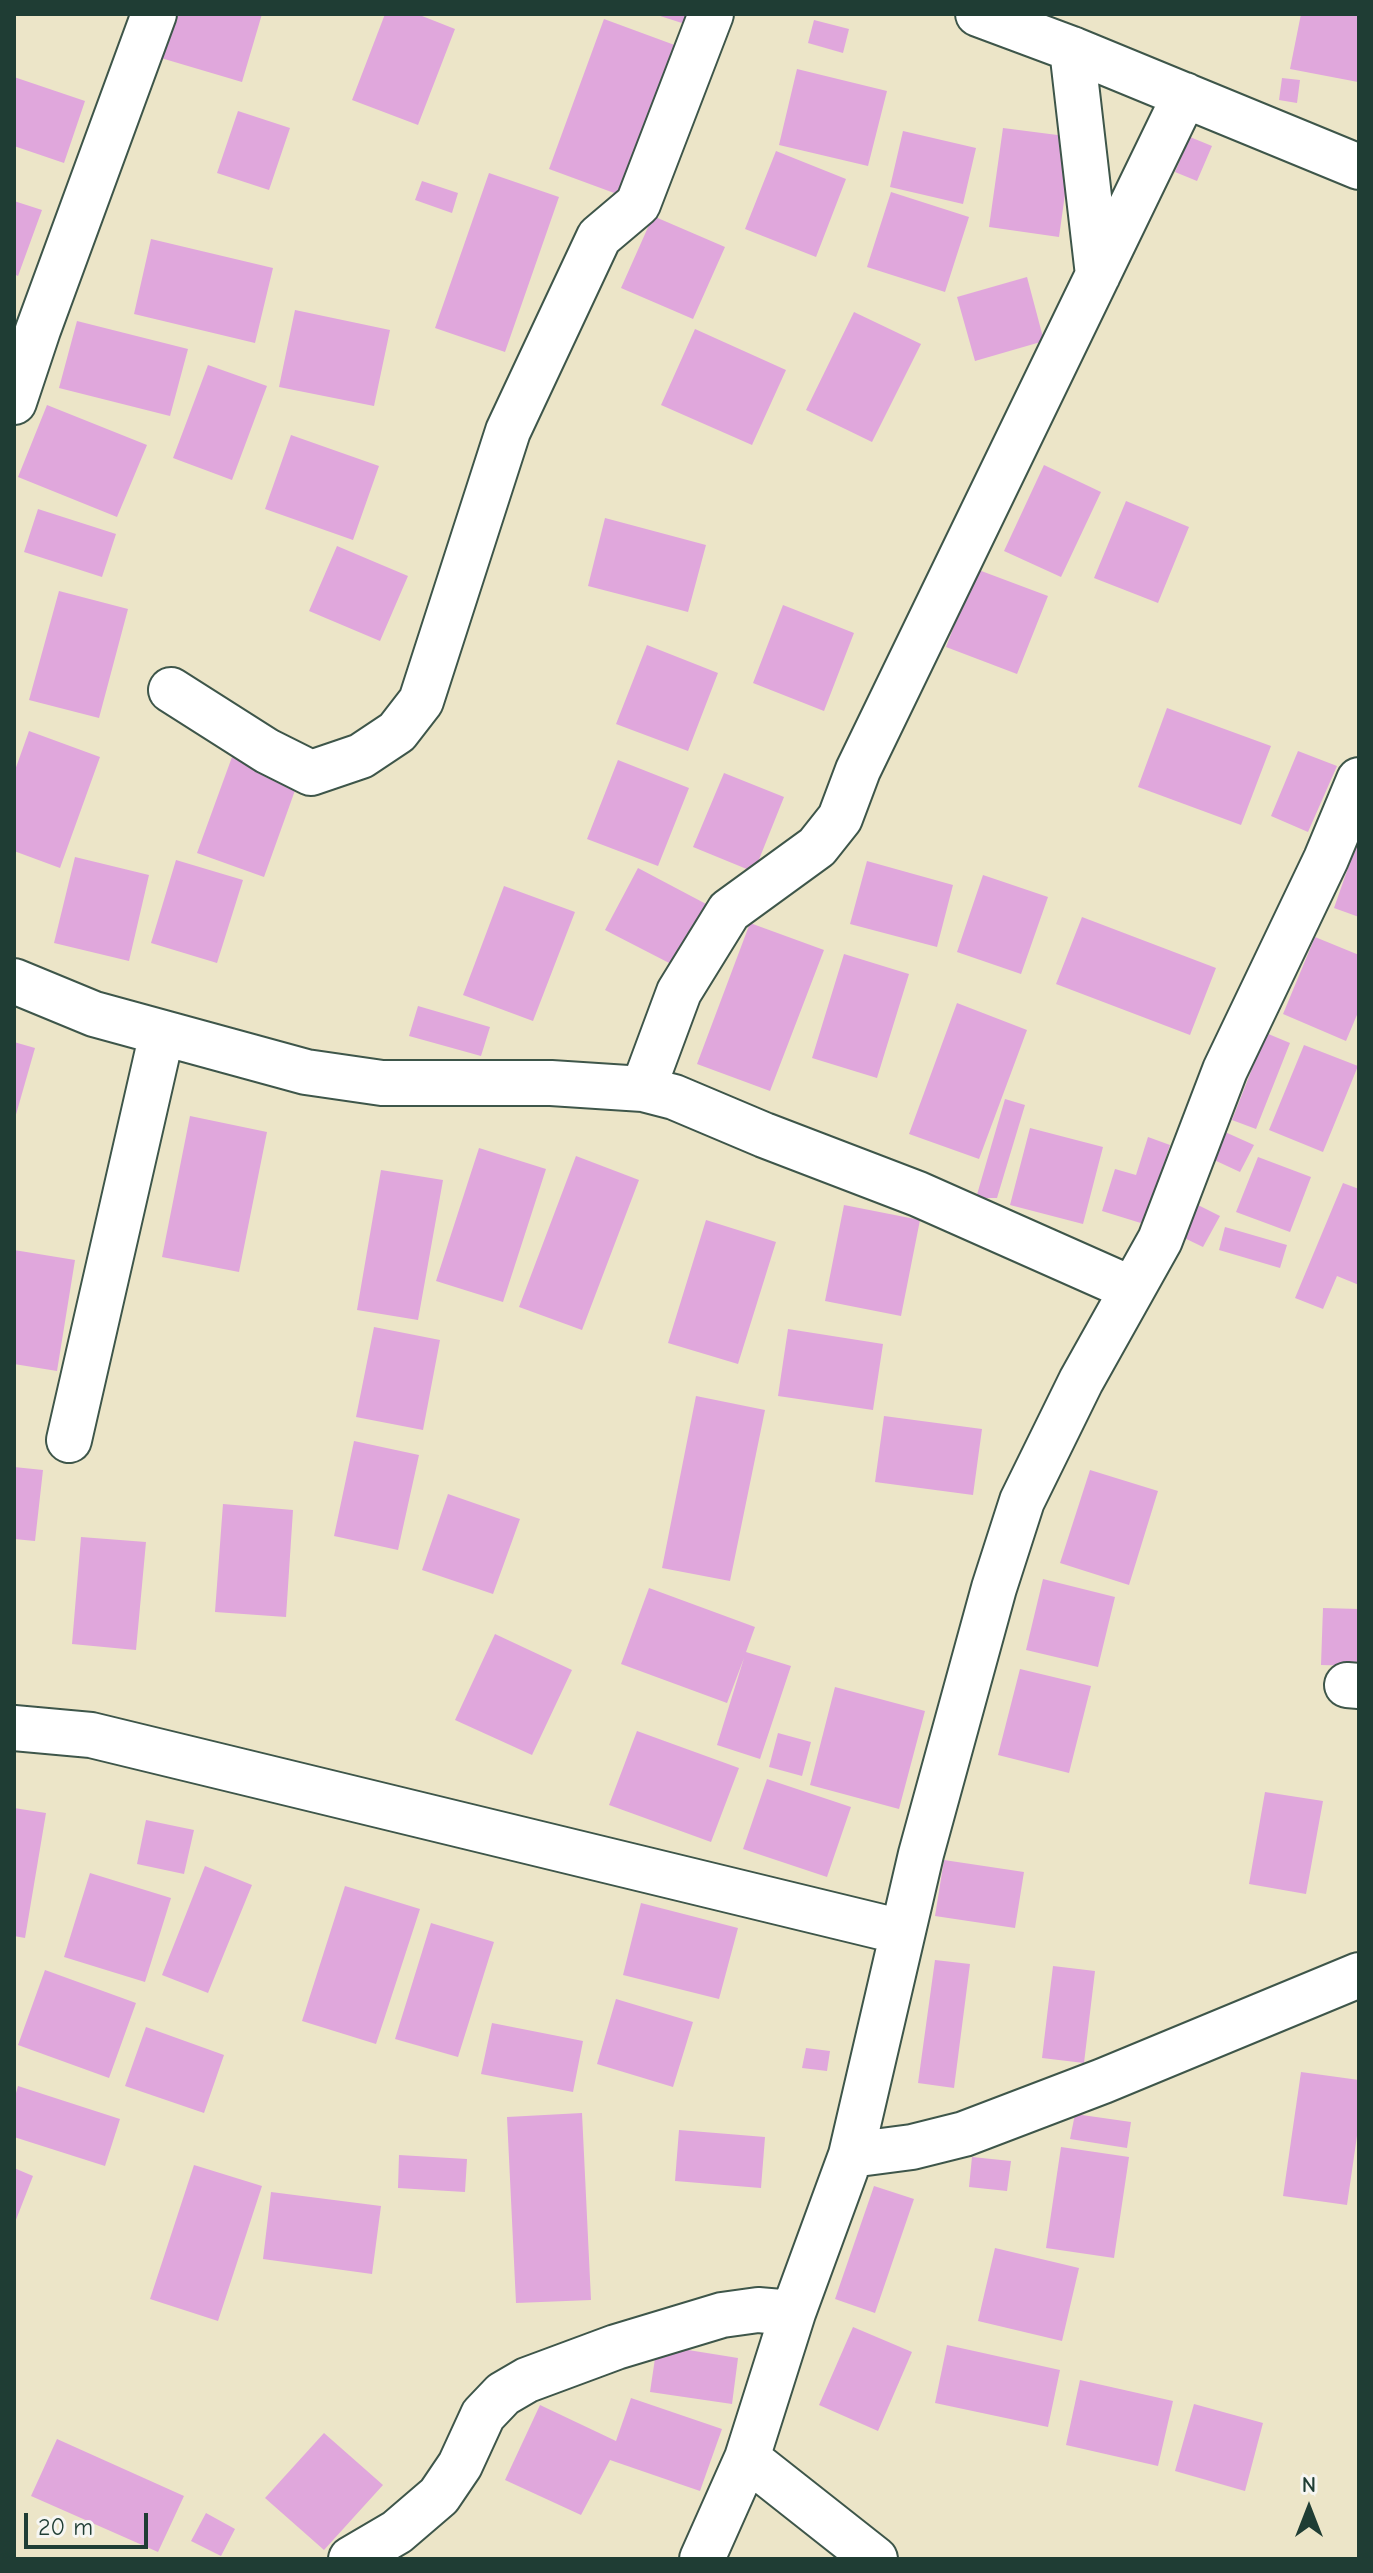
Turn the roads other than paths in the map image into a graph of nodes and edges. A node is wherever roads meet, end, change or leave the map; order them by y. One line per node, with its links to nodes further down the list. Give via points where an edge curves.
1 (154, 14): 8 (street)
2 (711, 14): 9 (street, via 638,204 599,237 508,431 421,701 397,732 361,756 311,773)
3 (978, 14): 4 (street)
4 (1072, 49): 5 (street); 7 (street)
5 (1185, 95): 6 (street); 7 (street)
6 (1359, 167)
7 (1098, 275): 13 (street, via 858,770 840,818 817,847 729,911 679,992)
8 (14, 402)
9 (171, 690)
10 (1359, 780): 14 (street, via 1225,1070 1160,1240)
11 (14, 981): 12 (street, via 94,1014)
12 (162, 1033): 13 (street, via 306,1072 382,1083); 15 (street)
13 (643, 1089): 14 (street, via 918,1194)
14 (1132, 1289): 17 (street, via 1022,1501)
15 (69, 1440)
16 (14, 1728): 17 (street, via 91,1735)
17 (902, 1932): 19 (street)
18 (1359, 1975): 19 (street, via 964,2134)
19 (851, 2155): 20 (street)
20 (793, 2313): 21 (street); 22 (street, via 722,2315 527,2380 483,2415 439,2496 397,2532)
21 (747, 2458): 23 (street); 24 (street)
22 (351, 2559)
23 (702, 2559)
24 (875, 2559)

